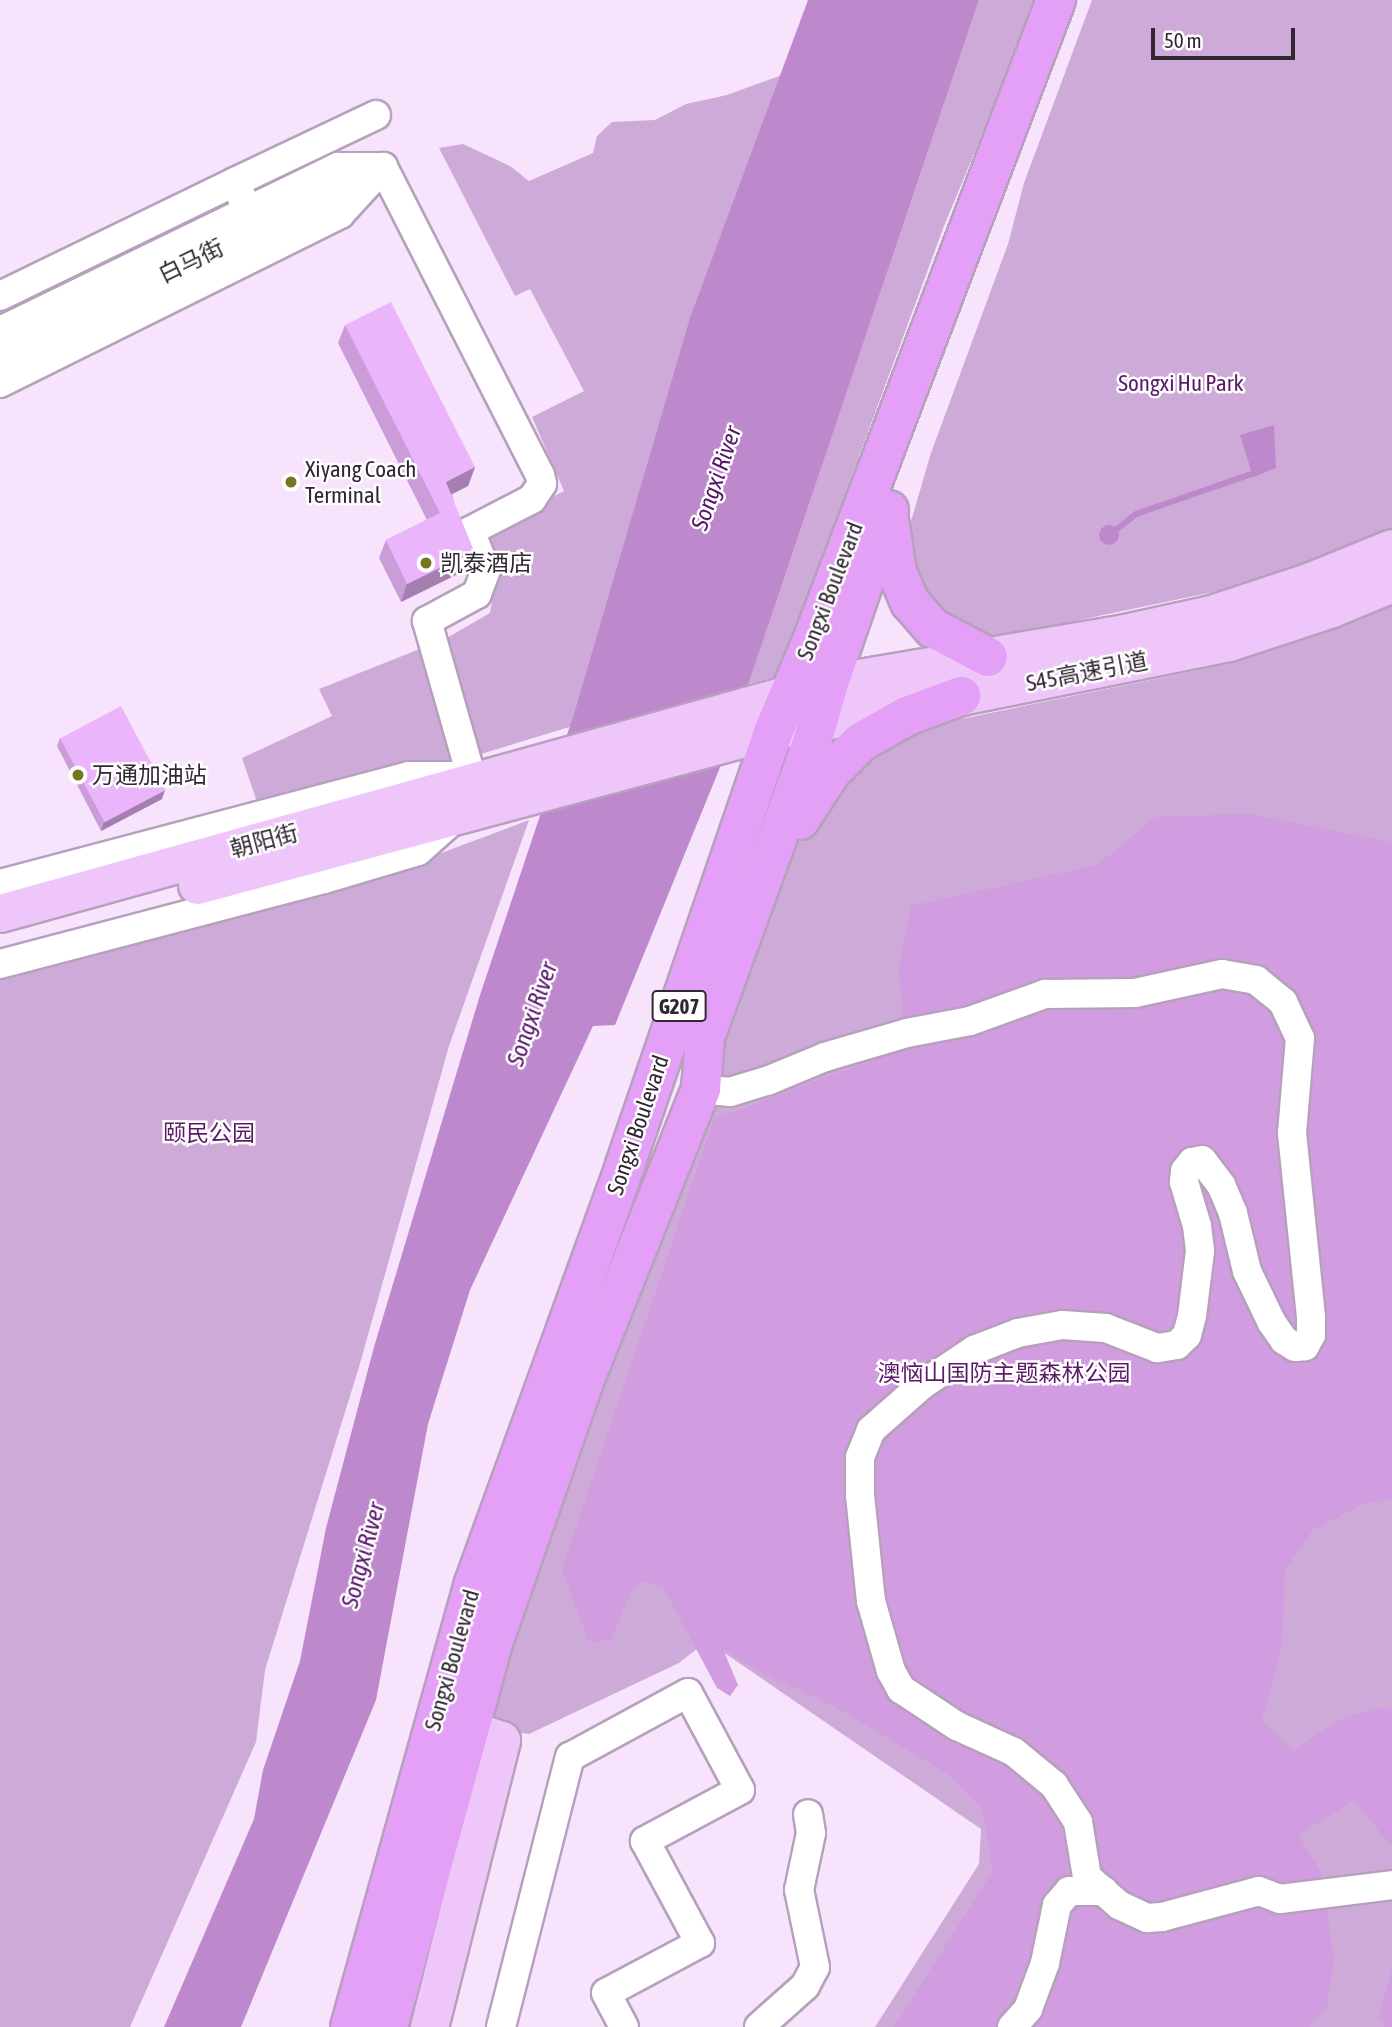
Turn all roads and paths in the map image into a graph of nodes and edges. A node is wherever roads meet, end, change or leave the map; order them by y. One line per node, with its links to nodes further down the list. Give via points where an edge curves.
1 (1056, 0): 17 (highway, Songxi Boulevard / G207, via 812,641)
2 (1081, 0): 11 (highway, Songxi Boulevard / G207)
3 (376, 115): 5 (street)
4 (383, 167): 6 (street, 白马街, via 338,167); 9 (street, 白马街); 10 (street, via 340,214); 19 (street, via 542,484 532,499 470,531 486,570 477,594 427,621)
5 (235, 182): 6 (street); 7 (street)
6 (248, 211): 8 (street, 白马街)
7 (0, 296)
8 (0, 331)
9 (0, 354)
10 (0, 383)
11 (888, 512): 14 (highway, via 895,564 910,602 933,628); 15 (highway, Songxi Boulevard / G207)
12 (1392, 548): 14 (main road, S45高速引道, via 1211,614)
13 (1392, 583): 16 (main road, S45高速引道, via 1229,642)
14 (988, 657): 15 (main road, S45高速引道)
15 (829, 683): 17 (main road, S45高速引道); 18 (highway, Songxi Boulevard / G207)
16 (961, 696): 18 (main road, S45高速引道); 22 (highway, via 882,729 852,750 831,772)
17 (764, 717): 18 (main road, S45高速引道); 19 (main road); 31 (highway, Songxi Boulevard / G207, via 625,1166 473,1586)
18 (818, 723): 22 (highway, Songxi Boulevard / G207)
19 (498, 780): 20 (main road, 朝阳街); 21 (main road, 朝阳街); 23 (street, via 408,776)
20 (456, 816): 21 (main road, 朝阳街); 25 (street, via 418,851)
21 (223, 865): 23 (main road, 朝阳街); 24 (main road, 朝阳街)
22 (759, 888): 26 (highway, Songxi Boulevard / G207, via 705,1037)
23 (12, 896)
24 (0, 937)
25 (0, 964)
26 (701, 1089): 27 (highway, Songxi Boulevard / G207, via 583,1384 493,1643); 30 (street, via 730,1092 825,1057 907,1033 970,1021 1045,994 1135,993 1222,974 1256,980 1273,992 1295,1022 1300,1038 1292,1133 1311,1318 1311,1335 1305,1346 1295,1347 1284,1340 1272,1323 1247,1271 1222,1185 1202,1160 1192,1162 1184,1182 1200,1251 1192,1316 1187,1335 1177,1345 1157,1348 1106,1328 1062,1325 1018,1333 974,1350 922,1385 871,1430 860,1457 871,1601 891,1671 901,1689 957,1726 1014,1752 1054,1785 1078,1822 1087,1877)
27 (469, 1729): 32 (highway, Songxi Boulevard / G207); 33 (main road, via 501,1740)
28 (808, 1814): 36 (street, via 811,1833 799,1890 815,1967 805,1986)
29 (1392, 1885): 30 (street, via 1280,1899 1259,1891 1147,1918 1119,1905)
30 (1104, 1891): 37 (street, via 1069,1891 1057,1905 1045,1963 1028,2009)
31 (349, 2027)
32 (388, 2027)
33 (429, 2027)
34 (501, 2027): 35 (street, via 570,1757 688,1693 740,1790 645,1841 700,1943 606,1993)
35 (624, 2027)
36 (759, 2027)
37 (1012, 2027)

